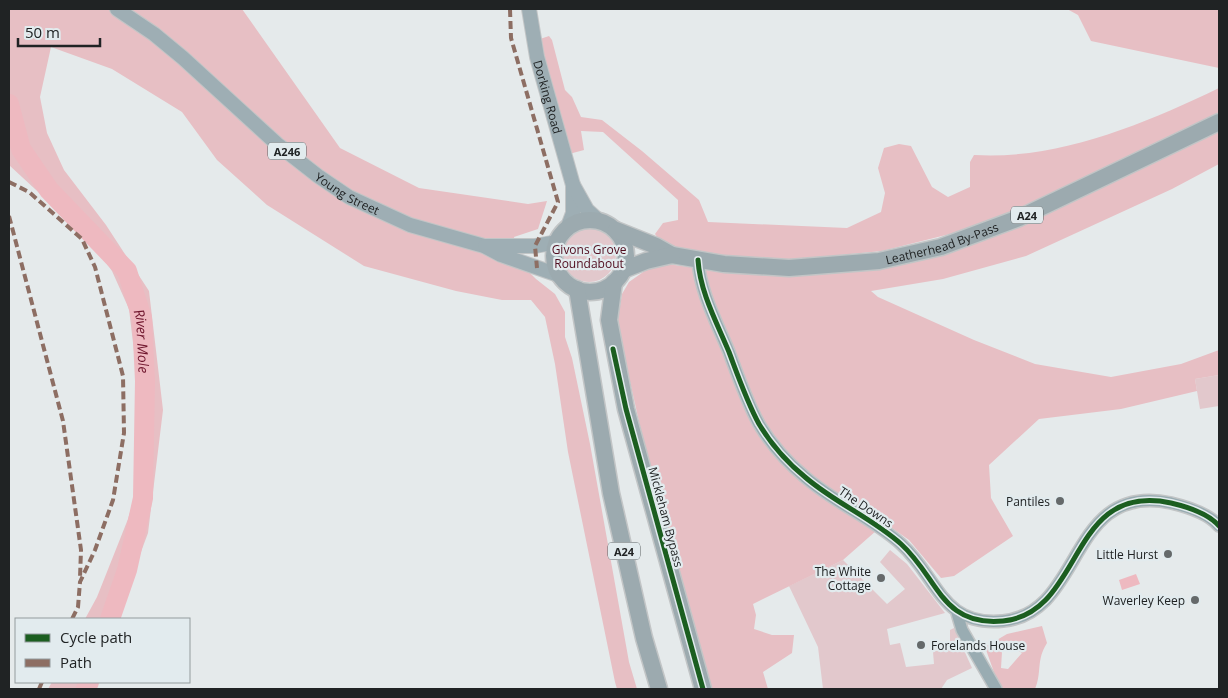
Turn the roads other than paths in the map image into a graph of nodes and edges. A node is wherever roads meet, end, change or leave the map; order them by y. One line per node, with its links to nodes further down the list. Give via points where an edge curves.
1 (117, 9): 9 (main road, Young Street / A246, via 183,58 277,144 349,197 410,225)
2 (529, 9): 4 (main road, Dorking Road, via 537,57)
3 (1219, 122): 11 (highway, Leatherhead By-Pass / A24, via 1019,218 941,247 879,261 821,267 751,267)
4 (573, 184): 5 (main road, Dorking Road, via 587,210); 6 (main road, Dorking Road, via 573,213)
5 (599, 221): 6 (highway, via 577,222); 7 (highway)
6 (567, 228): 8 (highway)
7 (616, 230): 10 (highway, Leatherhead By-Pass / A24); 13 (highway, via 625,246 626,258)
8 (557, 242): 9 (main road, Young Street / A246, via 535,246); 12 (highway, via 554,254)
9 (484, 246): 12 (main road, Young Street / A246)
10 (672, 255): 11 (highway, Leatherhead By-Pass / A24); 13 (highway, Leatherhead By-Pass / A24, via 646,261)
11 (698, 260): 16 (street, The Downs, via 702,286 742,384 760,424 777,448 805,477 884,530 902,546 947,605)
12 (561, 276): 14 (highway)
13 (619, 276): 14 (highway, via 597,291); 18 (highway, Mickleham Bypass, via 609,320 626,409)
14 (577, 289): 17 (highway, A24, via 611,493)
15 (1219, 526): 16 (street, The Downs, via 1201,513 1178,505 1154,500 1125,504 1095,527 1053,593 1031,613 1017,619 993,622)
16 (957, 613): 19 (street, The Downs, via 962,630)
17 (659, 689)
18 (703, 689)
19 (996, 689)

